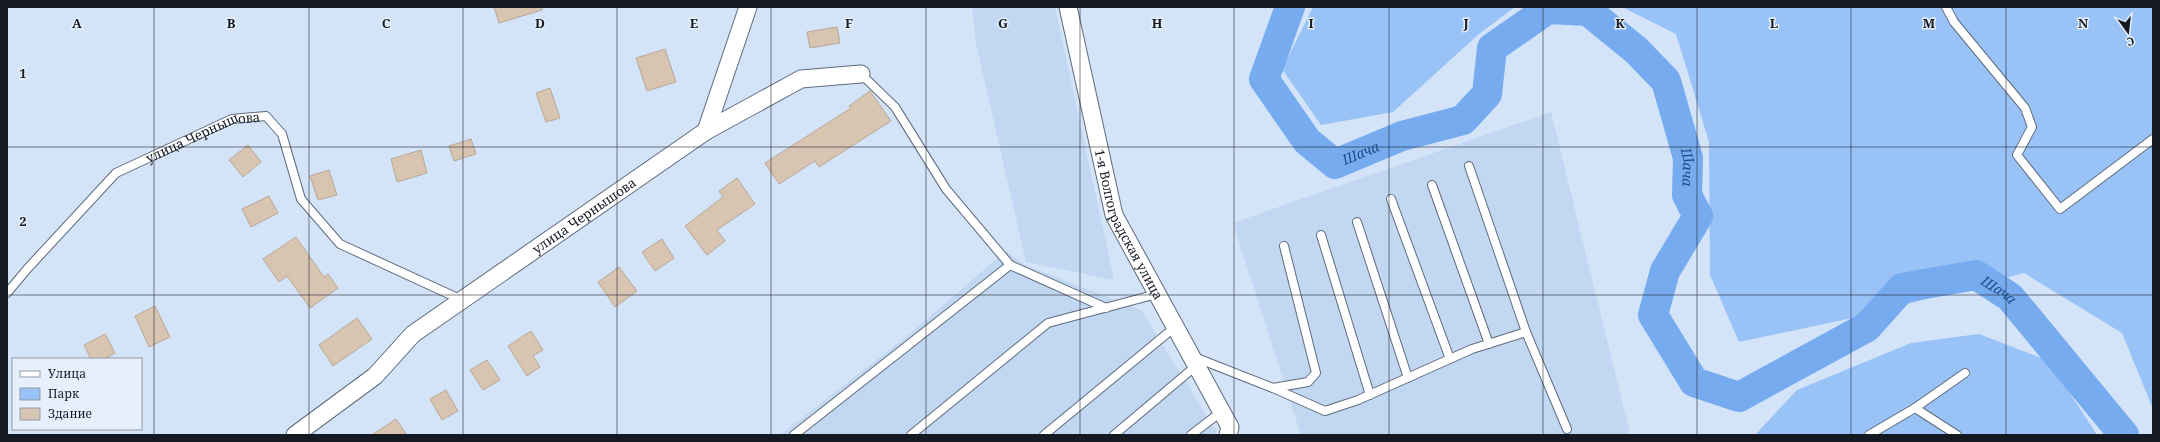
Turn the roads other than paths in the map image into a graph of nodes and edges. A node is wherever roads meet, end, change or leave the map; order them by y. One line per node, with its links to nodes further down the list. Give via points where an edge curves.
1 (748, 7): 5 (street)
2 (1068, 7): 15 (street, 1-я Волгоградская улица, via 1114,215)
3 (1946, 7): 6 (lane, via 1954,22 2025,108 2032,127 2017,155 2060,209)
4 (861, 74): 5 (street, улица Чернышова, via 801,79); 13 (lane, via 895,107 946,189)
5 (706, 131): 16 (street, улица Чернышова)
6 (2153, 139)
7 (1468, 166): 19 (lane)
8 (1432, 185): 20 (lane)
9 (1391, 199): 21 (lane)
10 (1357, 222): 24 (lane)
11 (1321, 235): 26 (lane)
12 (1284, 246): 25 (lane, via 1316,373 1308,382)
13 (1010, 265): 17 (lane); 32 (lane)
14 (7, 293): 16 (lane, улица Чернышова, via 116,173 232,119 266,116 282,134 301,199 340,244)
15 (1157, 294): 17 (lane); 18 (street, 1-я Волгоградская улица)
16 (463, 300): 31 (street, улица Чернышова, via 414,334 375,376)
17 (1106, 308): 33 (lane, via 1048,323)
18 (1175, 327): 22 (street, 1-я Волгоградская улица); 34 (lane)
19 (1526, 332): 20 (lane); 29 (lane)
20 (1489, 344): 21 (lane)
21 (1450, 359): 24 (lane)
22 (1194, 361): 25 (lane); 28 (street, 1-я Волгоградская улица); 35 (lane)
23 (1965, 373): 27 (lane)
24 (1408, 378): 26 (lane)
25 (1273, 388): 26 (lane, via 1325,411)
26 (1370, 395)
27 (1916, 408): 37 (lane); 38 (lane)
28 (1222, 411): 30 (street, 1-я Волгоградская улица); 36 (lane)
29 (1567, 429)
30 (1231, 432)
31 (295, 435)
32 (794, 435)
33 (911, 435)
34 (1044, 435)
35 (1114, 435)
36 (1191, 435)
37 (1869, 435)
38 (1957, 435)

